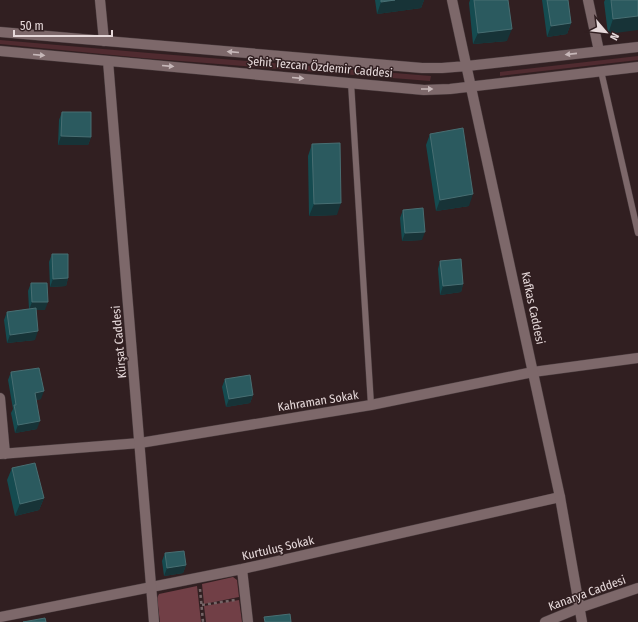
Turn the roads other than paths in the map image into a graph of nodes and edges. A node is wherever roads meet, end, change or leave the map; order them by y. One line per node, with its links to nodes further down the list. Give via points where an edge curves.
1 (100, 0): 5 (street)
2 (452, 0): 10 (street, Kafkas Caddesi)
3 (588, 0): 8 (street)
4 (0, 32): 5 (street, Şehit Tezcan Özdemir Caddesi)
5 (104, 41): 10 (street, Şehit Tezcan Özdemir Caddesi, one-way to 5, via 422,68)
6 (638, 47): 8 (street, Şehit Tezcan Özdemir Caddesi)
7 (0, 51): 9 (street, Şehit Tezcan Özdemir Caddesi, one-way to 9)
8 (599, 51): 10 (street, Şehit Tezcan Özdemir Caddesi, one-way to 10)
9 (108, 60): 13 (street, Şehit Tezcan Özdemir Caddesi, one-way to 13); 21 (street, Kürşat Caddesi)
10 (467, 66): 14 (street, Kafkas Caddesi)
11 (638, 67): 12 (street, Şehit Tezcan Özdemir Caddesi)
12 (601, 71): 14 (street, Şehit Tezcan Özdemir Caddesi); 15 (lane)
13 (351, 83): 14 (street, Şehit Tezcan Özdemir Caddesi, one-way to 14, via 424,90); 20 (lane)
14 (471, 86): 18 (street, Kafkas Caddesi)
15 (635, 206): 16 (lane)
16 (638, 232)
17 (638, 358): 18 (street, Kahraman Sokak)
18 (533, 372): 20 (street, Kahraman Sokak); 23 (street, Kafkas Caddesi)
19 (0, 398): 22 (street)
20 (371, 405): 21 (street, Kahraman Sokak)
21 (140, 444): 22 (street, Kahraman Sokak); 25 (street, Kürşat Caddesi)
22 (2, 454)
23 (560, 497): 24 (street, Kurtuluş Sokak); 27 (street, Kafkas Caddesi)
24 (242, 569): 25 (street, Kurtuluş Sokak); 30 (street)
25 (150, 586): 28 (street, Kurtuluş Sokak); 29 (street, Kürşat Caddesi)
26 (638, 588): 27 (street, Kanarya Caddesi)
27 (579, 608): 31 (street, Kanarya Caddesi); 32 (street, Kafkas Caddesi)
28 (0, 617)
29 (154, 622)
30 (248, 622)
31 (545, 622)
32 (582, 622)

